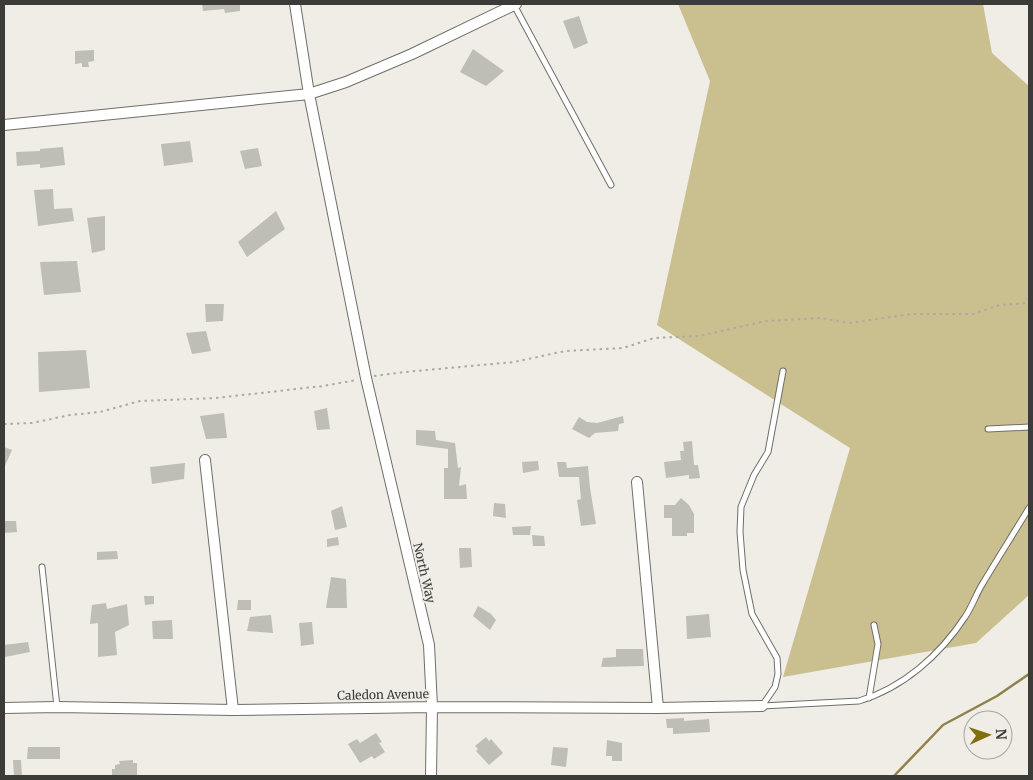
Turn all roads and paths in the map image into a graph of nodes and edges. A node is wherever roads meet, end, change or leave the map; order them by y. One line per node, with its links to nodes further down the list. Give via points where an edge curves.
1 (295, 4): 3 (street, North Way)
2 (515, 4): 3 (street, via 412,54); 5 (lane)
3 (309, 94): 4 (street); 8 (street, North Way)
4 (4, 125)
5 (611, 185)
6 (1029, 304): 8 (path, via 1000,305 973,314 912,314 849,323 820,318 766,321 700,336 654,338 623,348 564,351 514,362)
7 (783, 371): 18 (lane, via 768,452 741,507 743,570 752,614 777,658 775,687)
8 (366, 378): 9 (path, via 216,398 140,401 100,412); 20 (street, North Way, via 429,646)
9 (4, 424)
10 (1029, 426): 11 (lane)
11 (988, 429)
12 (205, 460): 23 (street)
13 (637, 482): 22 (street)
14 (1029, 508): 17 (lane, via 982,584 966,617 936,654 900,683)
15 (42, 567): 19 (lane)
16 (874, 625): 17 (lane, via 878,644)
17 (869, 698): 18 (lane, via 845,703)
18 (762, 706): 22 (street, Caledon Avenue)
19 (57, 707): 21 (street, Caledon Avenue); 23 (street, Caledon Avenue)
20 (432, 707): 22 (street, Caledon Avenue); 23 (street, Caledon Avenue); 24 (street, North Way)
21 (4, 708)
22 (658, 708)
23 (233, 710)
24 (431, 776)

